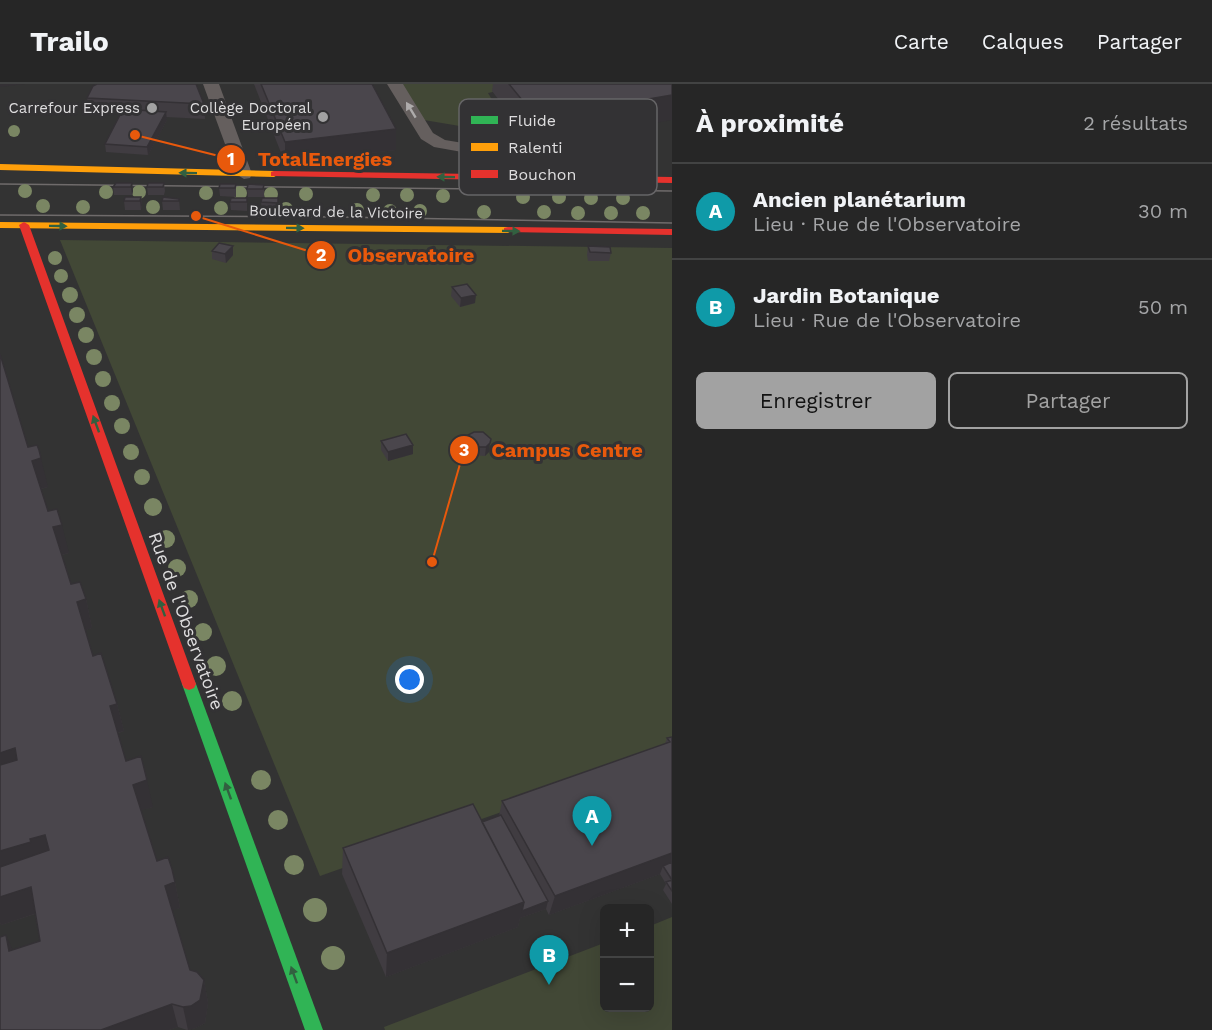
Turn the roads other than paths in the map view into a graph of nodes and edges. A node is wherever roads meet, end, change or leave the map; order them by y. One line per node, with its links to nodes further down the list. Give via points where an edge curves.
1 (211, 84): 5 (lane)
2 (395, 84): 3 (lane, one-way to 2, via 440,144 427,136)
3 (459, 147)
4 (0, 167): 5 (street, one-way to 4)
5 (244, 174): 6 (street, one-way to 5)
6 (459, 178)
7 (0, 225): 8 (street, Boulevard de la Victoire)
8 (24, 225): 9 (street, Boulevard de la Victoire, one-way to 9); 10 (street, Rue de l'Observatoire, one-way to 8)
9 (672, 232)
10 (314, 1030)

